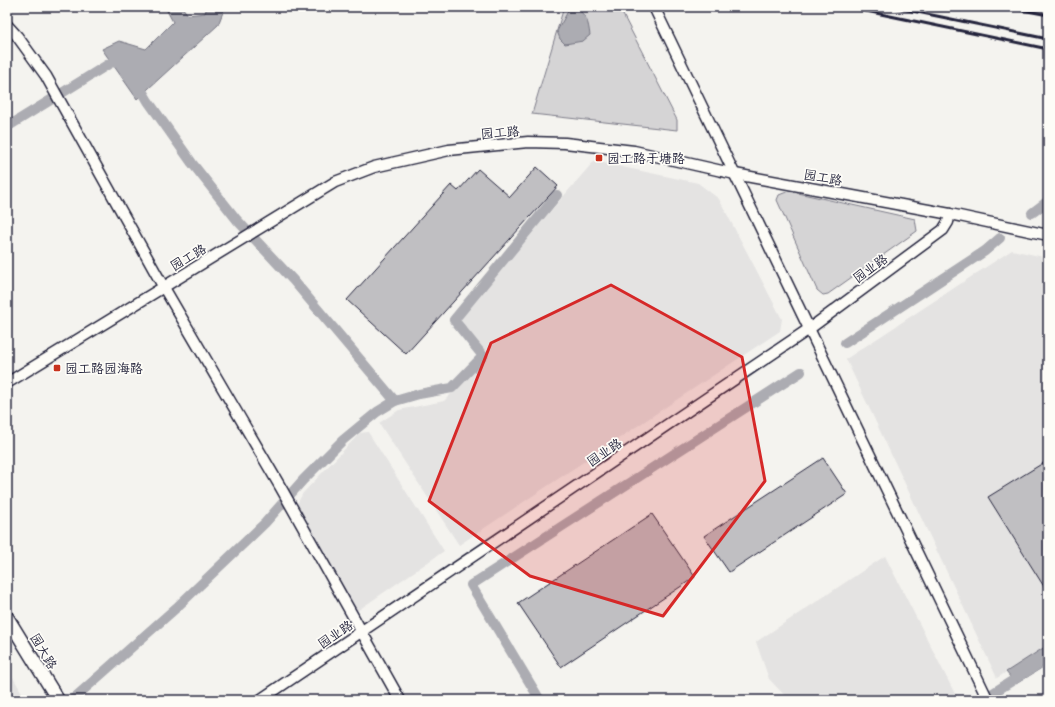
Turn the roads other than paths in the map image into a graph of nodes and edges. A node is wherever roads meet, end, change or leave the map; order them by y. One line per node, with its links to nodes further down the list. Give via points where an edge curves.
1 (654, 7): 3 (street)
2 (7, 25): 6 (street, via 46,76)
3 (735, 174): 4 (street, 园工路); 6 (street, 园工路, via 634,151 565,143 528,142 449,150 374,167 335,182); 7 (street)
4 (950, 214): 5 (street, 园工路); 7 (street, 园业路, via 943,230)
5 (1048, 235)
6 (163, 286): 8 (street, 园工路); 10 (street, via 281,488)
7 (809, 329): 10 (street, 园业路); 14 (street)
8 (7, 383)
9 (7, 617): 11 (street, 园大路)
10 (361, 632): 12 (street, 园业路); 13 (street)
11 (56, 696)
12 (260, 700)
13 (400, 700)
14 (988, 700)

